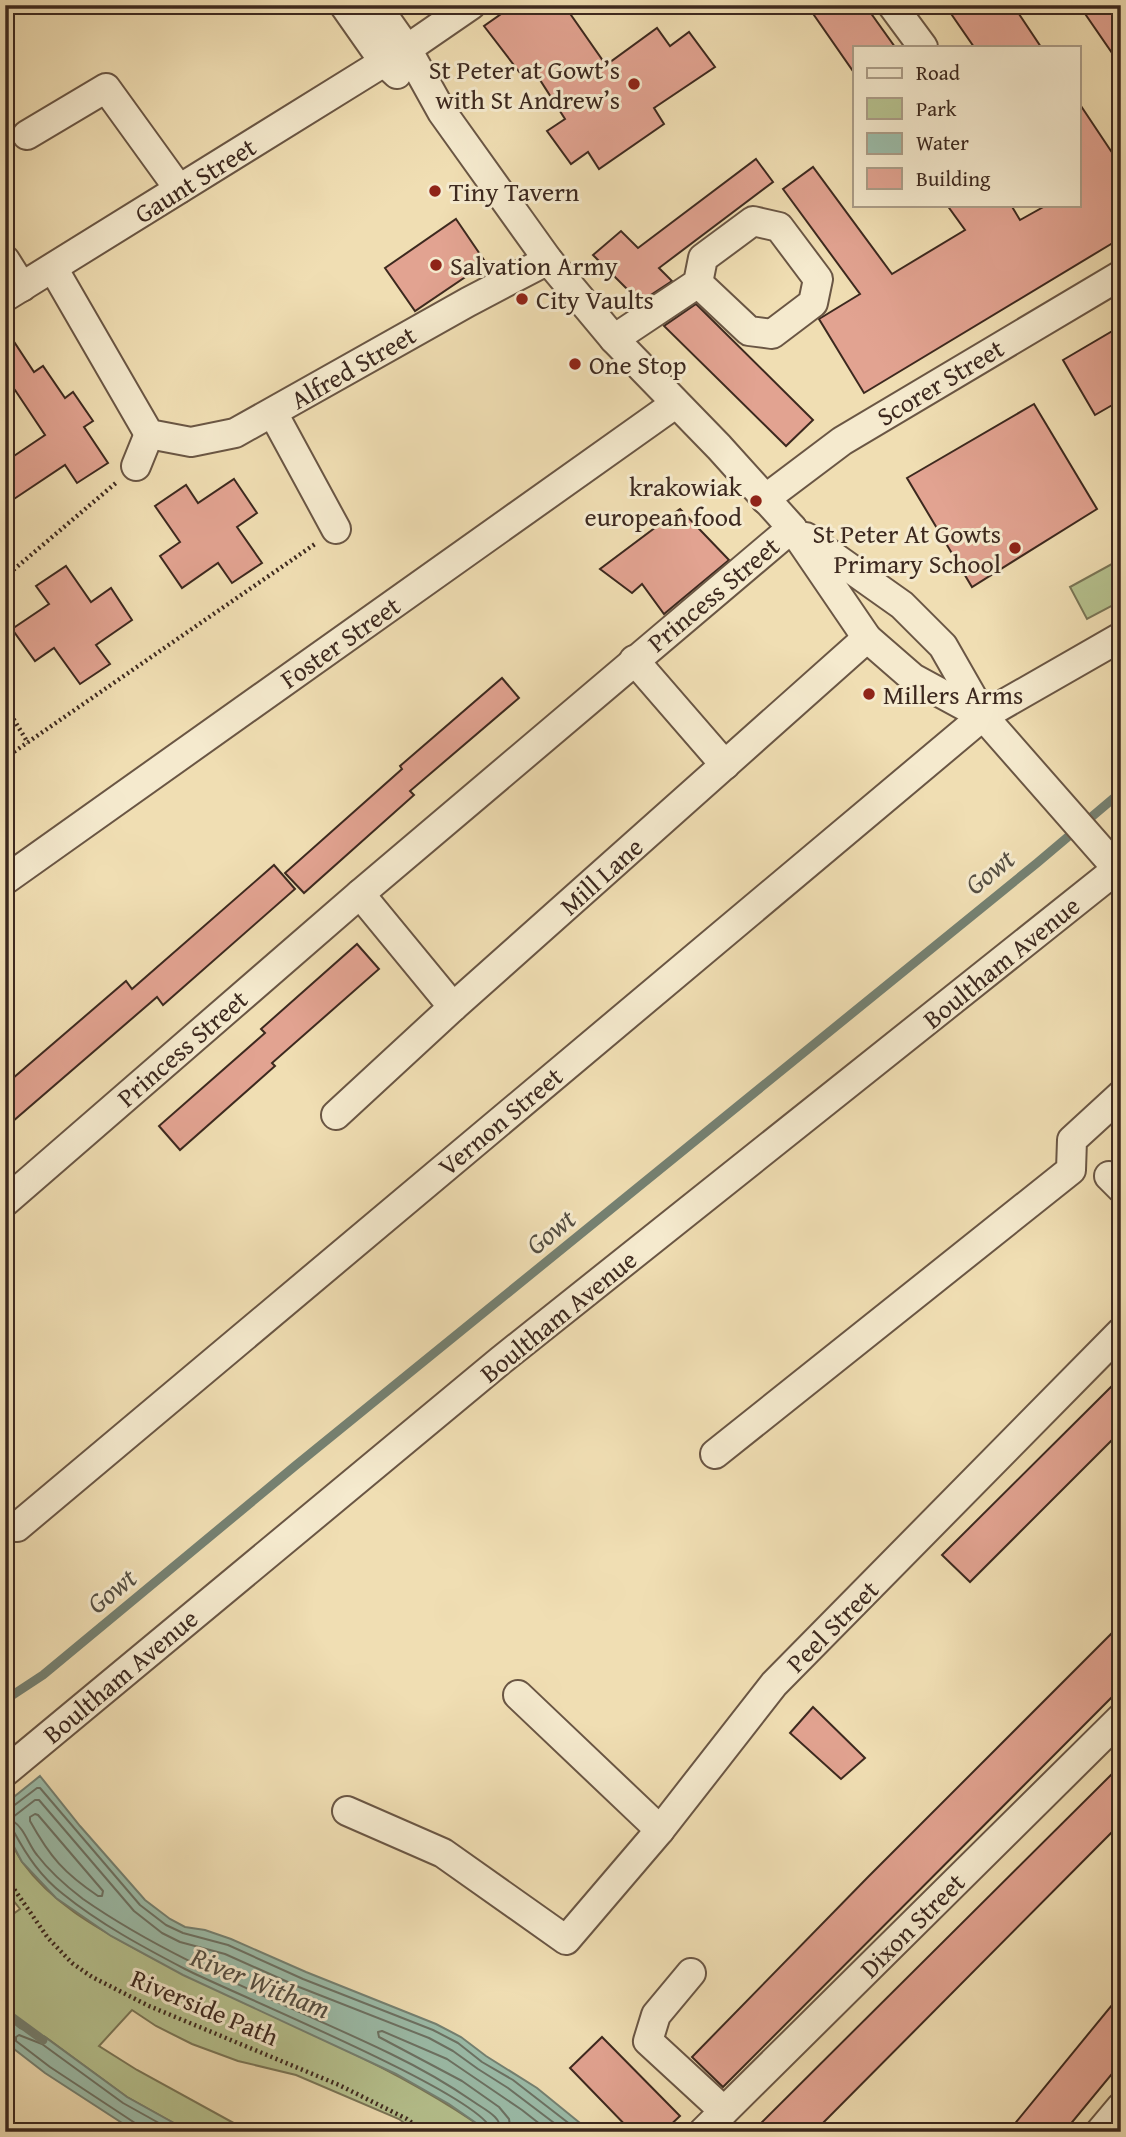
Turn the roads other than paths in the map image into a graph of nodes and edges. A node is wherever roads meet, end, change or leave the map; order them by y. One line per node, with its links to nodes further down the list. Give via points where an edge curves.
1 (344, 5): 6 (street)
2 (376, 5): 6 (street)
3 (471, 5): 6 (street, Gaunt Street)
4 (892, 5): 5 (street)
5 (922, 46)
6 (395, 56): 8 (street, Gaunt Street); 10 (street, via 442,112)
7 (27, 135): 8 (street, via 106,88)
8 (178, 190): 11 (street, Gaunt Street)
9 (5, 260): 14 (street)
10 (548, 260): 15 (street); 17 (street, Alfred Street)
11 (53, 268): 14 (street, Gaunt Street); 18 (street)
12 (1121, 275): 20 (street, Scorer Street, via 842,441)
13 (698, 283): 15 (street)
14 (14, 292)
15 (614, 340): 16 (street)
16 (675, 404): 20 (street); 29 (street, Foster Street)
17 (272, 413): 18 (street, Alfred Street, via 235,433 191,442); 22 (street)
18 (149, 434): 19 (street)
19 (136, 466)
20 (765, 499): 21 (street)
21 (792, 528): 24 (street); 25 (street, Princess Street); 26 (street, via 902,605 943,646)
22 (336, 529)
23 (1121, 637): 26 (street, Vernon Street)
24 (867, 638): 26 (street, via 913,678); 27 (street, Mill Lane)
25 (634, 660): 27 (street, Princess Street); 30 (street, Princess Street)
26 (984, 716): 28 (street); 37 (street, Vernon Street)
27 (725, 765): 31 (street, Mill Lane)
28 (1113, 858): 40 (street, Boultham Avenue)
29 (5, 880)
30 (360, 894): 31 (street); 34 (street, Princess Street)
31 (453, 1007): 33 (street, Mill Lane)
32 (1121, 1095): 36 (street, via 1072,1140 1071,1170)
33 (336, 1115)
34 (5, 1202)
35 (1121, 1332): 42 (street, Peel Street, via 774,1684)
36 (715, 1454)
37 (17, 1527)
38 (518, 1695): 42 (street)
39 (1121, 1718): 45 (street, Dixon Street)
40 (5, 1772)
41 (347, 1811): 42 (street, Peel Street, via 443,1853 566,1940)
42 (660, 1830)
43 (691, 1973): 45 (street, via 656,2015 648,2041)
44 (1121, 2107): 47 (street)
45 (724, 2111): 46 (street, Dixon Street)
46 (703, 2132)
47 (1100, 2132)

